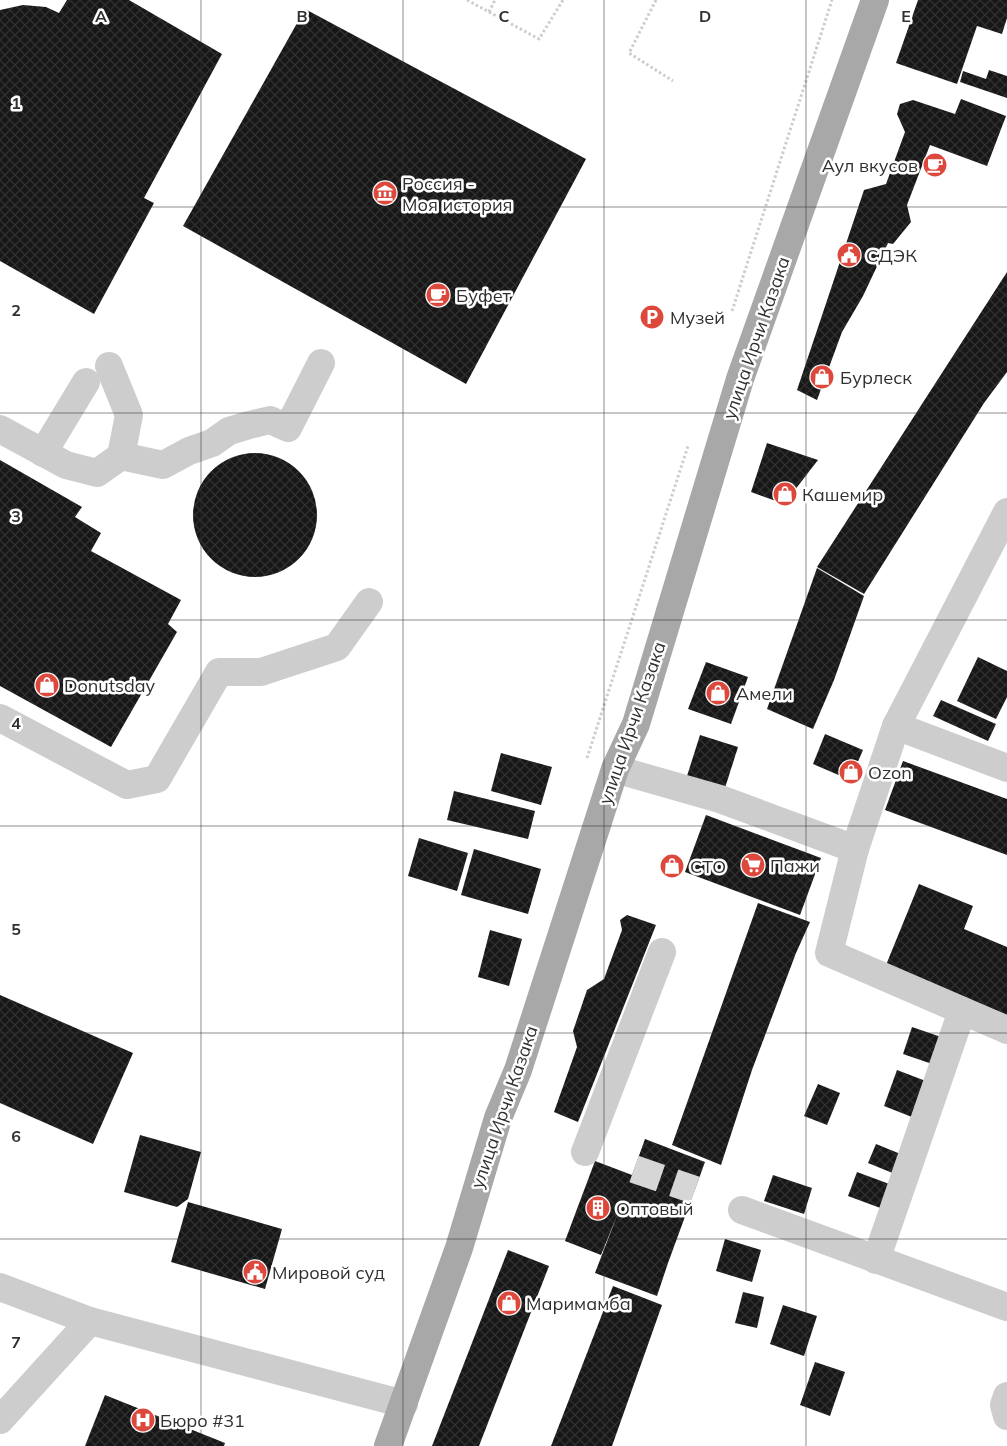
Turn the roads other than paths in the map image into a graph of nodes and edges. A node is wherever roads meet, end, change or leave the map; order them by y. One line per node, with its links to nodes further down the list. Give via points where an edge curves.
1 (876, 0): 13 (main road, улица Ирчи Казака, via 740,379 636,724)
2 (321, 363): 7 (street, via 288,428 270,420 249,425 230,431 212,443 163,465)
3 (109, 366): 7 (street, via 129,415)
4 (86, 382): 6 (street)
5 (0, 429): 6 (street)
6 (43, 453): 7 (street, via 66,465 97,473)
7 (121, 456)
8 (1007, 512): 11 (street)
9 (370, 602): 10 (street, via 337,647 261,672 219,672 157,779 127,785)
10 (0, 718)
11 (896, 726): 12 (street); 14 (street)
12 (1007, 768)
13 (615, 769): 14 (street, via 720,799); 25 (main road, улица Ирчи Казака, via 518,1070 498,1118 459,1248)
14 (855, 849): 16 (street, via 830,953)
15 (662, 952): 18 (street)
16 (962, 1011): 17 (street); 20 (street)
17 (1007, 1030)
18 (585, 1152)
19 (742, 1210): 20 (street)
20 (876, 1260): 22 (street)
21 (0, 1287): 23 (street)
22 (1007, 1307)
23 (90, 1321): 25 (street); 27 (street)
24 (1007, 1396): 26 (street, via 1004,1405)
25 (404, 1404): 28 (main road, улица Ирчи Казака)
26 (1007, 1416)
27 (0, 1420)
28 (388, 1446)

